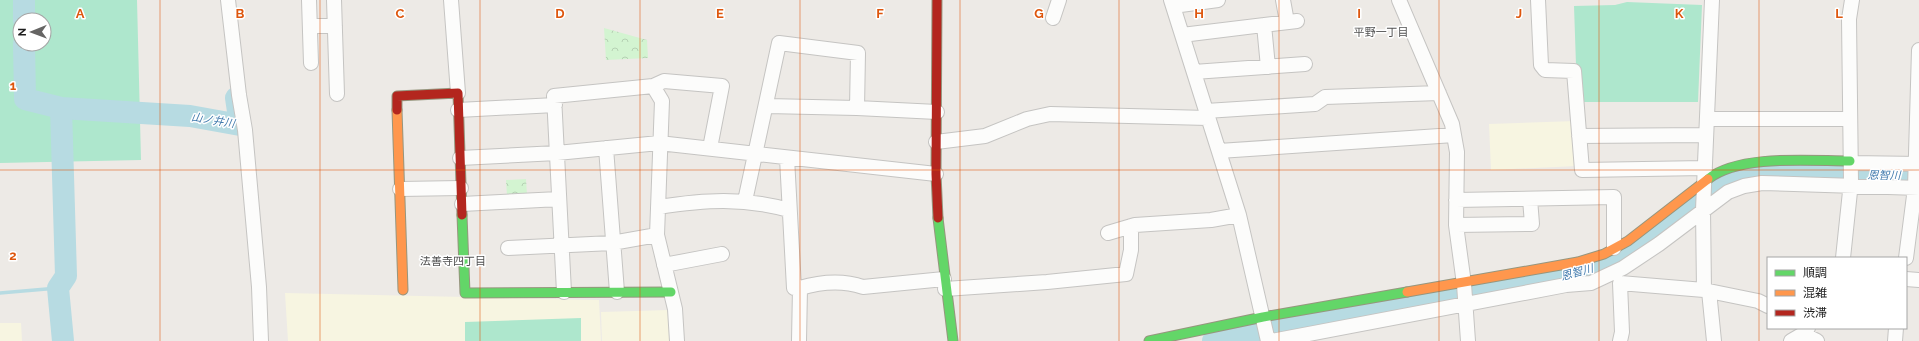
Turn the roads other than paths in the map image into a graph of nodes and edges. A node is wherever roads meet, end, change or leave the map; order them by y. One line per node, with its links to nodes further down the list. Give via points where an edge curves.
1 (228, 0): 95 (street, via 245,130)
2 (309, 0): 16 (street)
3 (334, 0): 17 (street)
4 (451, 0): 25 (street)
5 (937, 0): 32 (street)
6 (1059, 0): 14 (street)
7 (1218, 0): 13 (street)
8 (1283, 0): 15 (street, via 1292,21)
9 (1399, 0): 26 (street)
10 (1538, 0): 38 (street, via 1541,65 1545,70 1574,71)
11 (1712, 0): 34 (street)
12 (1852, 0): 35 (street, via 1849,19)
13 (1172, 3): 18 (street)
14 (1053, 18)
15 (1264, 25): 18 (street); 22 (street)
16 (310, 26): 17 (street); 20 (street)
17 (335, 26): 27 (street)
18 (1182, 35): 23 (street)
19 (1919, 50): 49 (street)
20 (311, 62)
21 (1305, 64): 22 (street)
22 (1268, 67): 23 (street)
23 (1194, 72): 33 (street)
24 (653, 86): 28 (street, via 554,96); 40 (street, via 662,101); 42 (street, via 664,81 722,86)
25 (458, 93): 31 (street); 55 (street, via 397,96)
26 (1438, 93): 33 (street, via 1325,97 1315,104); 36 (street, via 1452,124)
27 (337, 94)
28 (555, 105): 31 (street); 45 (street)
29 (767, 106): 30 (street); 30 (street, via 779,43 858,53); 44 (street)
30 (857, 108): 32 (street)
31 (458, 110): 46 (street)
32 (937, 112): 39 (street)
33 (1207, 114): 39 (street, via 1050,114 1027,119 986,136); 43 (street)
34 (1707, 119): 35 (street); 37 (street)
35 (1850, 119): 48 (street)
36 (1454, 135): 43 (street); 58 (street, via 1457,152)
37 (1706, 135): 38 (street); 51 (street)
38 (1579, 136): 51 (street, via 1582,170)
39 (936, 142): 50 (street)
40 (659, 143): 41 (street); 42 (street); 61 (street)
41 (606, 148): 45 (street); 69 (street)
42 (710, 148): 44 (street)
43 (1219, 151): 64 (street)
44 (755, 152): 47 (street); 59 (street)
45 (557, 153): 46 (street); 56 (street)
46 (460, 158): 54 (street)
47 (787, 158): 50 (street); 63 (street)
48 (1851, 163): 49 (street); 51 (street, via 1753,162); 52 (street)
49 (1917, 165): 53 (street)
50 (936, 174): 82 (street)
51 (1705, 179): 62 (street); 72 (street, via 1628,241)
52 (1850, 184): 53 (street); 62 (street, via 1762,183 1728,192); 74 (street)
53 (1916, 187): 75 (street)
54 (461, 188): 55 (street); 60 (street)
55 (400, 189): 84 (street)
56 (559, 199): 60 (street); 70 (street)
57 (1530, 199): 58 (street); 65 (street, via 1532,224); 72 (street, via 1614,197)
58 (1456, 200): 65 (street)
59 (746, 201): 61 (street, via 698,201); 63 (street)
60 (462, 204): 86 (street, via 465,293)
61 (658, 207): 68 (street)
62 (1704, 207): 77 (street, via 1658,244 1623,268); 85 (street)
63 (789, 210): 83 (street, via 794,288)
64 (1239, 215): 66 (street, via 1211,220); 91 (street)
65 (1456, 225): 80 (street)
66 (1131, 226): 67 (street); 82 (street, via 1131,250 1126,274 1047,282)
67 (1108, 233)
68 (657, 235): 69 (street); 76 (street)
69 (612, 243): 70 (street); 87 (street)
70 (562, 247): 71 (street); 86 (street)
71 (508, 248)
72 (1614, 248): 80 (street, via 1578,262)
73 (722, 254): 76 (street)
74 (1843, 257)
75 (1906, 257)
76 (664, 265): 88 (street)
77 (1605, 276): 81 (street); 89 (street, via 1591,283)
78 (1907, 279): 79 (street)
79 (1919, 280)
80 (1464, 283): 89 (street); 91 (street)
81 (1620, 283): 85 (street); 101 (street)
82 (944, 284): 83 (street, via 863,287 853,283 817,283); 98 (street)
83 (800, 288): 97 (street)
84 (403, 290)
85 (1706, 290): 90 (street, via 1758,300); 102 (street)
86 (564, 292): 87 (street)
87 (617, 292): 88 (street)
88 (671, 292): 96 (street)
89 (1465, 302): 94 (street); 100 (street)
90 (1767, 305)
91 (1264, 319): 94 (street); 99 (street)
92 (1896, 329): 104 (street)
93 (1801, 334): 103 (street)
94 (1269, 340)
95 (261, 341)
96 (677, 341)
97 (799, 341)
98 (953, 341)
99 (1149, 341)
100 (1468, 341)
101 (1620, 341)
102 (1714, 341)
103 (1816, 341)
104 (1894, 341)

